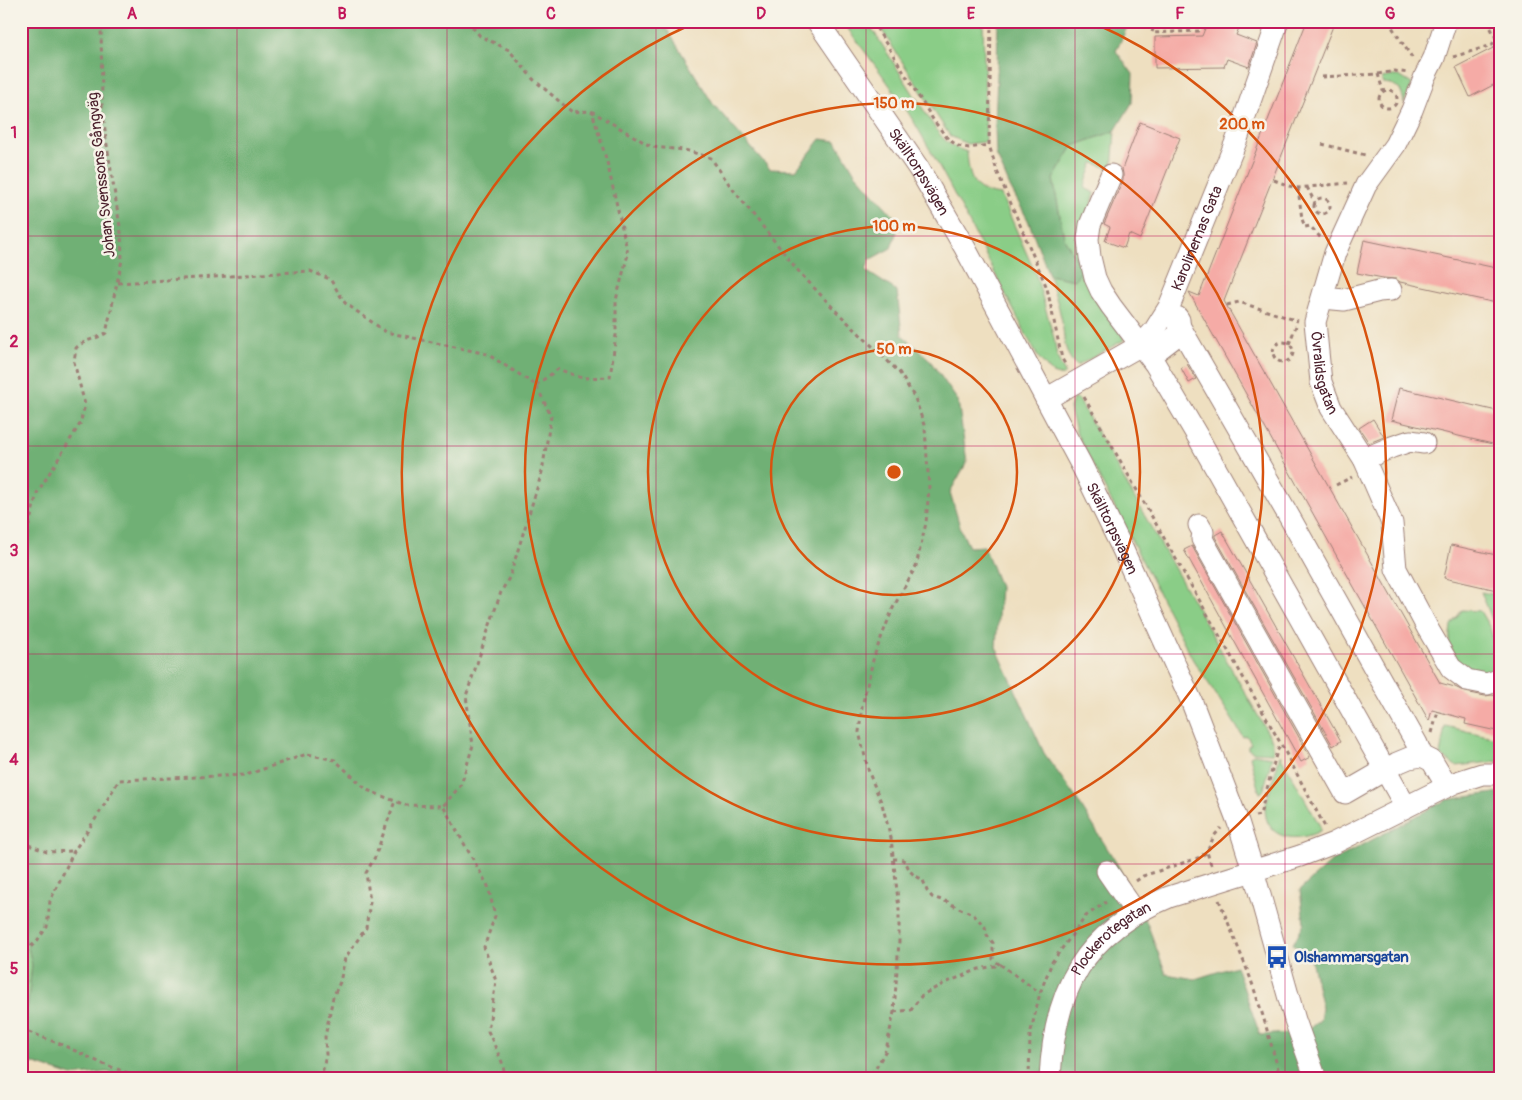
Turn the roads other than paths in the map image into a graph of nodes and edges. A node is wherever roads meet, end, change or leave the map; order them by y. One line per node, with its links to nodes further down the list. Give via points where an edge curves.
1 (817, 21): 10 (street, Skälltorpsvägen, via 919,169 966,248)
2 (1278, 21): 7 (street, Karolinernas Gata, via 1237,138)
3 (1446, 21): 6 (street, Övralidsgatan, via 1412,110 1395,145 1366,185 1335,254)
4 (1111, 175): 9 (street, via 1090,225 1090,257 1101,291)
5 (1391, 290): 6 (street, via 1344,300)
6 (1323, 298): 12 (street, Övralidsgatan, via 1306,322 1321,382 1331,408)
7 (1170, 307): 8 (street); 9 (street, Karolinernas Gata)
8 (1180, 327): 9 (street, via 1177,336); 15 (street)
9 (1146, 350): 10 (street, Karolinernas Gata, via 1075,382); 16 (street)
10 (1046, 399): 20 (street, Skälltorpsvägen, via 1082,466 1170,651 1203,728)
11 (1424, 443): 12 (street, via 1410,441)
12 (1364, 459): 14 (street, Övralidsgatan, via 1392,523 1396,569 1451,668 1467,680 1488,684)
13 (1199, 525): 16 (street, via 1202,539 1345,793)
14 (1501, 679)
15 (1422, 756): 16 (street, via 1409,758); 18 (street, via 1432,761)
16 (1385, 770): 19 (street)
17 (1501, 774): 18 (street, via 1482,774)
18 (1447, 786): 19 (street)
19 (1406, 807): 20 (street, via 1334,844)
20 (1253, 870): 22 (street, Plockerotegatan, via 1169,897); 24 (street, Skälltorpsvägen, via 1295,1020)
21 (1107, 871): 22 (street)
22 (1136, 913): 23 (street, Plockerotegatan, via 1106,934 1074,975 1057,1024)
23 (1050, 1079)
24 (1316, 1079)

